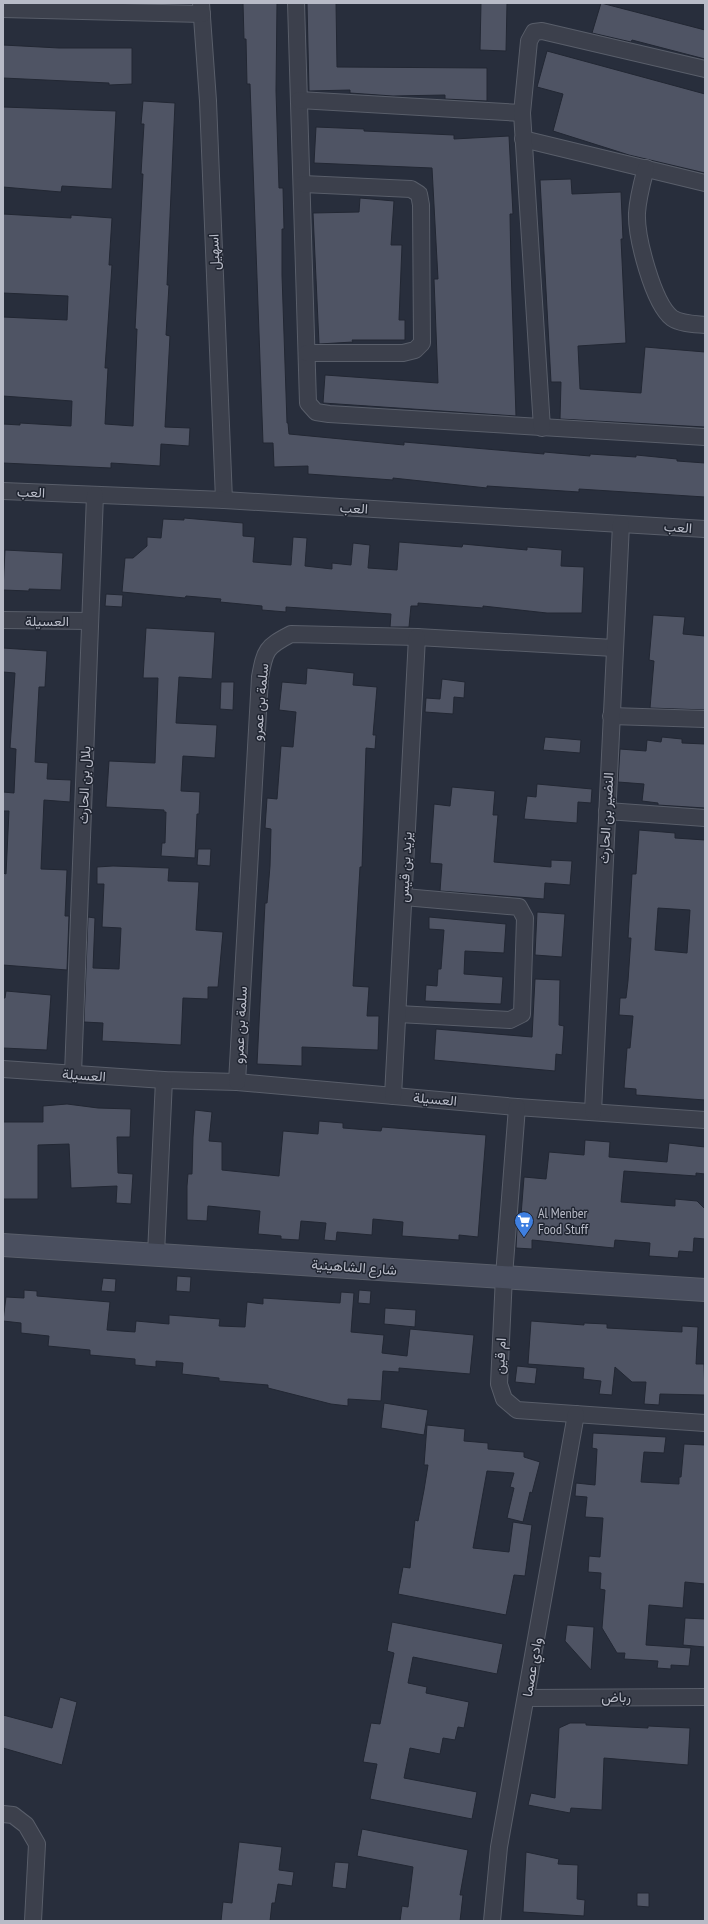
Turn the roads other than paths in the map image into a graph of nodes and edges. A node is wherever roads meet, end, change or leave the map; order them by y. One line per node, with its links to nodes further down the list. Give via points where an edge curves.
1 (296, 3): 5 (street)
2 (3, 9): 3 (street)
3 (202, 9): 17 (street, اسهيل)
4 (705, 69): 6 (street, via 542,31 534,32 529,41)
5 (299, 100): 6 (street); 10 (street)
6 (522, 113): 7 (street)
7 (523, 139): 8 (street); 13 (street)
8 (646, 168): 9 (street); 11 (street, via 638,194 637,215 648,273 663,306 673,318 685,323)
9 (705, 183)
10 (302, 184): 12 (street); 12 (street, via 411,189 419,194 421,205 422,343 415,350 403,353)
11 (705, 325)
12 (307, 353): 13 (street, via 308,403 316,412)
13 (542, 428): 14 (street)
14 (705, 437)
15 (3, 491): 16 (street, العب)
16 (95, 495): 17 (street, العب); 21 (street, بلال بن الحارث)
17 (224, 500): 18 (street, العب)
18 (621, 524): 19 (street, العب); 23 (street, النضير بن الحارث)
19 (705, 529)
20 (3, 620): 21 (street, العسيلة)
21 (90, 621): 31 (street, بلال بن الحارث)
22 (417, 638): 23 (street, سلمة بن عمرو); 28 (street, يزيد بن قيس); 33 (street, سلمة بن عمرو, via 291,634 276,642 264,654 260,677)
23 (614, 648): 24 (street, النضير بن الحارث)
24 (611, 716): 25 (street); 26 (street, النضير بن الحارث)
25 (705, 719)
26 (607, 811): 27 (street); 36 (street, النضير بن الحارث)
27 (705, 818)
28 (404, 897): 29 (street, يزيد بن قيس); 29 (street, via 519,907 525,918 522,1014 510,1020)
29 (398, 1014): 34 (street, يزيد بن قيس)
30 (3, 1069): 31 (street, العسيلة)
31 (73, 1074): 32 (street, العسيلة)
32 (164, 1080): 33 (street, العسيلة); 39 (street)
33 (237, 1082): 34 (street, العسيلة)
34 (393, 1096): 35 (street, العسيلة)
35 (517, 1107): 36 (street, العسيلة); 40 (street, ام قين)
36 (593, 1112): 37 (street, العسيلة)
37 (705, 1120)
38 (3, 1245): 39 (street, شارع الشاهينية)
39 (156, 1254): 40 (street, شارع الشاهينية)
40 (504, 1276): 41 (street, شارع الشاهينية); 42 (street, ام قين, via 499,1384 504,1399 517,1410)
41 (705, 1290)
42 (576, 1414): 43 (street, ام قين); 45 (street, وادي عصما)
43 (705, 1423)
44 (705, 1696): 45 (street, رباض)
45 (526, 1698): 48 (street, وادي عصما, via 499,1847)
46 (3, 1814): 47 (street, via 12,1814 26,1825 37,1844)
47 (33, 1921)
48 (492, 1921)

